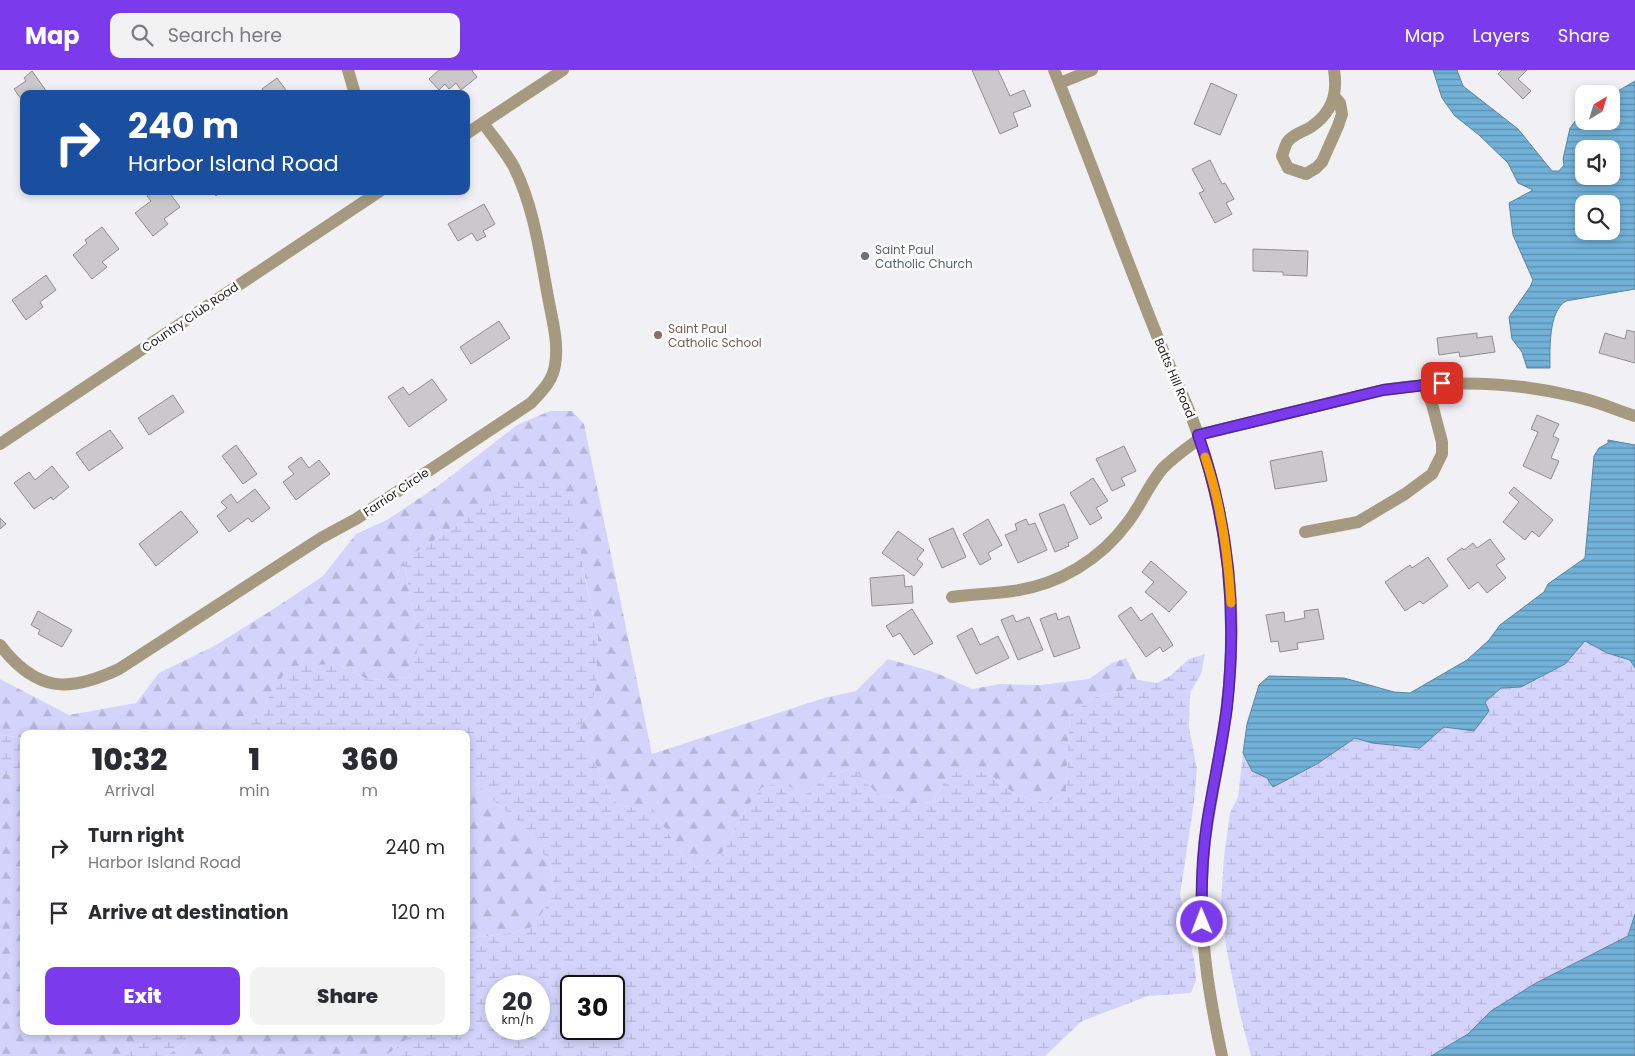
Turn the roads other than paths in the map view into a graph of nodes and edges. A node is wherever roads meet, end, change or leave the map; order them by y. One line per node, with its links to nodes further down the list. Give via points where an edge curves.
1 (348, 70): 7 (street)
2 (563, 70): 9 (street)
3 (1054, 70): 6 (street, Batts Hill Road)
4 (1092, 70): 6 (street)
5 (1334, 70): 8 (street)
6 (1060, 83): 14 (street, Batts Hill Road)
7 (353, 90)
8 (1335, 97): 8 (street, via 1330,110 1320,120 1296,133 1287,143 1282,156 1288,168 1306,174 1322,162 1342,114)
9 (483, 123): 10 (street); 18 (street, Farrior Circle, via 514,166 539,246 557,348 555,367 544,389 531,403 356,518 97,680 63,685 49,683 18,667)
10 (470, 131)
11 (374, 195): 15 (street, Country Club Road)
12 (1424, 384): 13 (street, via 1472,383 1540,390 1578,397); 14 (street, via 1383,390); 16 (street, via 1442,442 1442,454 1432,474 1358,522)
13 (1635, 416)
14 (1198, 437): 17 (street, via 1164,467 1120,534 1095,558 1067,574 1031,587); 19 (street, Batts Hill Road, via 1218,503 1232,629 1226,708 1202,863 1203,941)
15 (0, 444)
16 (1305, 532)
17 (952, 597)
18 (0, 646)
19 (1222, 1056)

